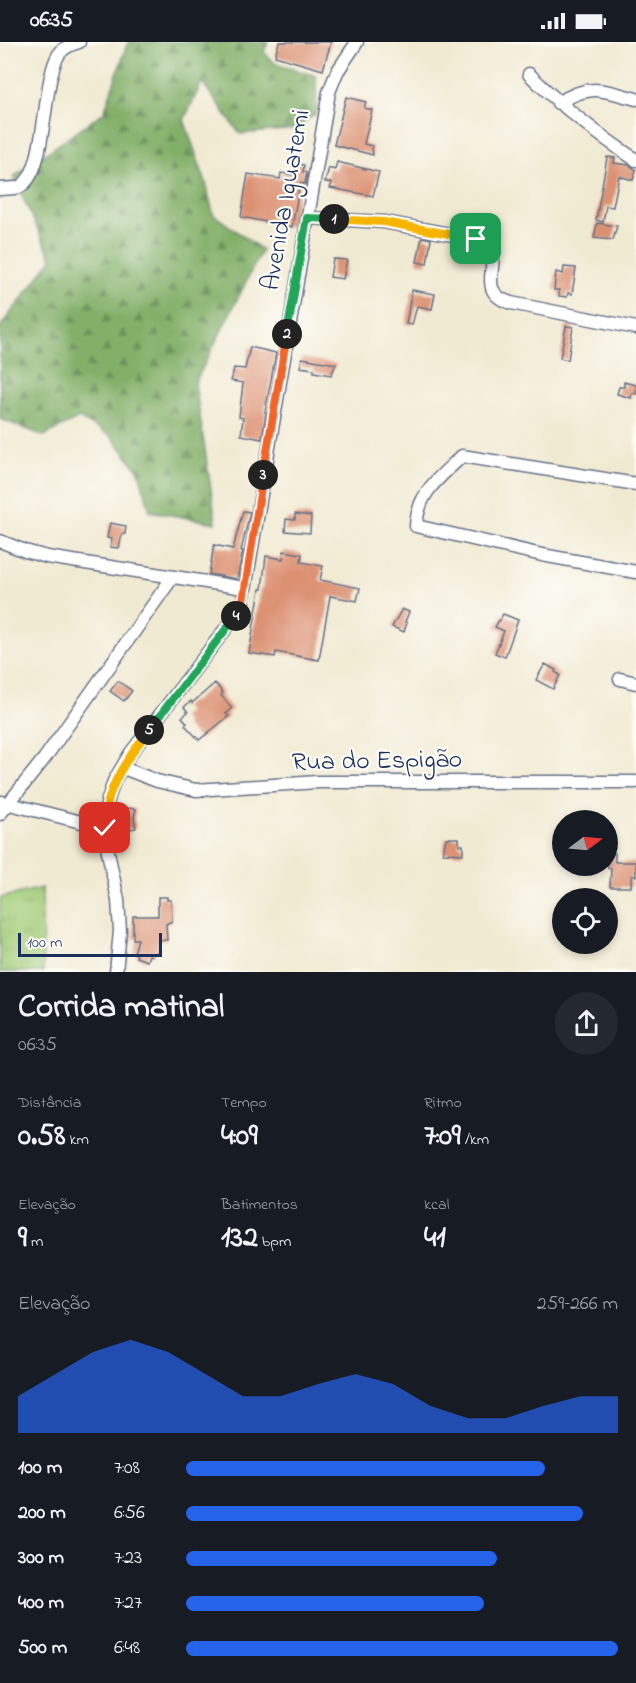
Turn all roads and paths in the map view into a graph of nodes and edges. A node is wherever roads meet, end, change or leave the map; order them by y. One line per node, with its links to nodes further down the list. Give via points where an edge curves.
1 (78, 42): 7 (street, via 59,54 50,80 34,167 27,181 18,188)
2 (357, 42): 8 (street, Avenida Iguatemi, via 329,92)
3 (529, 74): 5 (street)
4 (636, 99): 5 (street, via 588,90)
5 (558, 103): 6 (street)
6 (636, 160)
7 (0, 189)
8 (307, 218): 9 (street, via 377,221 476,239 490,250 492,290 498,298); 14 (street, Avenida Iguatemi)
9 (636, 328)
10 (636, 484): 12 (street, via 462,456 429,488 417,510 416,526)
11 (0, 541): 13 (street, via 47,557)
12 (636, 572)
13 (172, 578): 14 (street); 19 (street, via 44,759)
14 (244, 588): 17 (street, Avenida Iguatemi, via 237,614)
15 (620, 679): 16 (street)
16 (636, 683)
17 (123, 768): 18 (street, Rua do Espigão, via 196,790 318,783); 20 (street, Avenida Iguatemi, via 108,800)
18 (636, 782)
19 (2, 807): 20 (street)
20 (105, 828): 21 (street, Avenida Iguatemi, via 118,900)
21 (116, 972)

